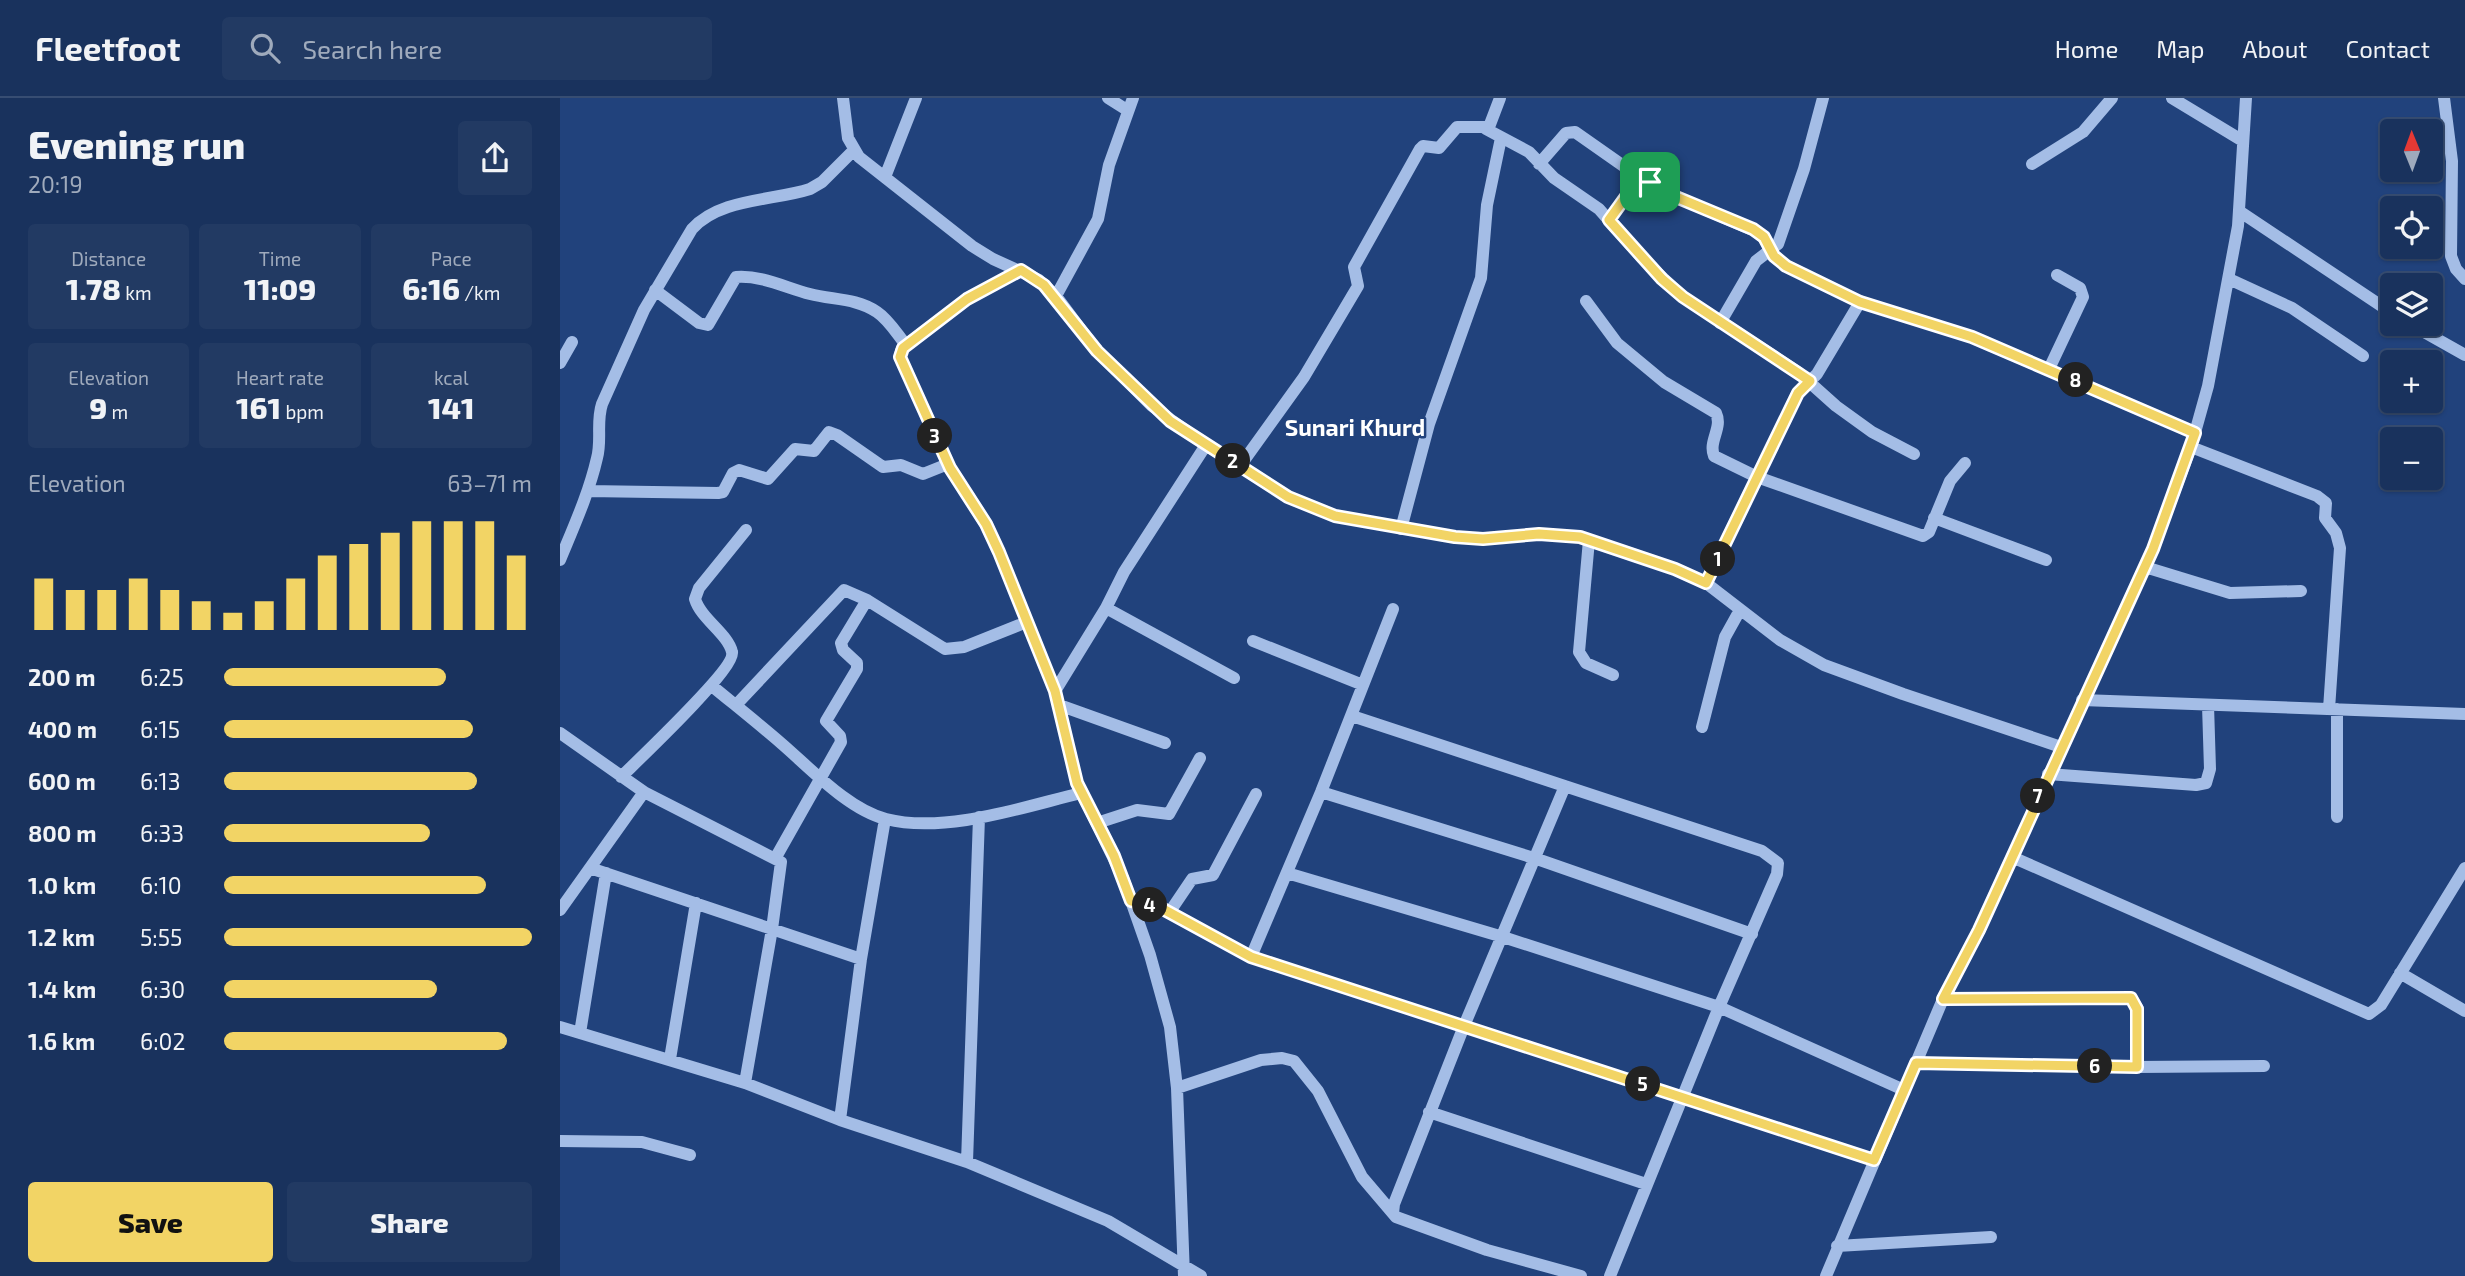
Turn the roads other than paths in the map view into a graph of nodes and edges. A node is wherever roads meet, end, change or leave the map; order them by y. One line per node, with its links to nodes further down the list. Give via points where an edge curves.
1 (843, 98): 14 (street)
2 (916, 98): 17 (street)
3 (1108, 98): 10 (street)
4 (1500, 98): 11 (street)
5 (1824, 98): 21 (street, via 1780,240)
6 (2112, 98): 16 (street, via 2083,132)
7 (2172, 98): 13 (street)
8 (2246, 98): 13 (street)
9 (2444, 98): 25 (street, via 2452,161 2451,256)
10 (1130, 104): 27 (street, via 1098,219)
11 (1486, 129): 12 (street); 46 (street, via 1457,127 1438,149 1420,149 1354,267 1357,286 1304,377)
12 (1501, 138): 15 (street, via 1529,152); 50 (street, via 1487,205 1481,278 1429,424)
13 (2243, 141): 19 (street)
14 (853, 150): 17 (street); 26 (street, via 810,189 704,218 692,229)
15 (1539, 164): 18 (street, via 1571,132); 20 (street)
16 (2032, 164)
17 (885, 177): 22 (street, via 972,246)
18 (1640, 177): 20 (street); 21 (street, via 1753,229)
19 (2239, 211): 24 (street); 30 (street)
20 (1609, 220): 31 (street, via 1662,279)
21 (1772, 251): 29 (street, via 1786,266); 31 (street, via 1756,261)
22 (1021, 270): 27 (street); 34 (street, via 967,299)
23 (2057, 275): 38 (street, via 2080,288 2084,297)
24 (2229, 279): 36 (street, via 2292,308); 40 (street)
25 (2465, 279)
26 (655, 290): 34 (street, via 708,325 736,277 772,282 872,309); 48 (street, via 602,404 598,452)
27 (1056, 296): 41 (street, via 1114,368 1170,421)
28 (1586, 301): 47 (street, via 1617,343 1664,382 1716,413 1714,456)
29 (1860, 302): 38 (street, via 1960,333); 39 (street)
30 (2380, 305)
31 (1720, 323): 39 (street)
32 (2431, 336): 35 (street)
33 (572, 342): 37 (street)
34 (906, 345): 45 (street, via 900,357)
35 (2465, 355)
36 (2363, 356)
37 (560, 363)
38 (2049, 369): 40 (street)
39 (1810, 381): 43 (street, via 1861,424); 47 (street, via 1798,393)
40 (2195, 433): 42 (street)
41 (1206, 445): 46 (street); 59 (street)
42 (2191, 447): 55 (street); 73 (street, via 2326,503 2326,520 2340,548)
43 (1914, 454)
44 (1965, 463): 49 (street, via 1950,481)
45 (948, 464): 48 (street, via 923,474 901,465 883,467 828,432 814,451 793,451 768,479 734,471 720,493); 62 (street, via 993,538)
46 (1240, 466): 50 (street, via 1317,510)
47 (1757, 477): 49 (street, via 1918,536 1926,535); 56 (street)
48 (588, 491): 53 (street)
49 (1934, 518): 54 (street)
50 (1401, 529): 52 (street, via 1470,538 1539,534)
51 (746, 530): 67 (street, via 695,596 733,655)
52 (1589, 540): 56 (street); 64 (street, via 1579,652 1586,663)
53 (560, 560)
54 (2046, 560)
55 (2145, 567): 57 (street, via 2230,593); 69 (street)
56 (1706, 583): 61 (street)
57 (2301, 591)
58 (867, 600): 62 (street, via 945,649 964,648); 70 (street, via 850,590 842,591); 82 (street, via 841,643 858,667 827,718 842,740)
59 (1106, 608): 65 (street); 68 (street)
60 (1393, 609): 66 (street)
61 (1740, 610): 76 (street, via 1724,637); 79 (street, via 1780,640 1824,664)
62 (1027, 622): 68 (street)
63 (1253, 641): 66 (street)
64 (1613, 675)
65 (1234, 678)
66 (1363, 685): 75 (street)
67 (712, 686): 70 (street); 83 (street)
68 (1055, 691): 71 (street)
69 (2082, 700): 72 (street); 79 (street)
70 (736, 705): 82 (street)
71 (1059, 705): 78 (street); 87 (street)
72 (2208, 705): 73 (street); 81 (street, via 2210,769 2206,783)
73 (2333, 709): 74 (street); 90 (street)
74 (2465, 714)
75 (1352, 716): 84 (street); 86 (street)
76 (1702, 727)
77 (560, 733): 83 (street)
78 (1166, 743)
79 (2060, 747): 81 (street)
80 (1200, 758): 92 (street, via 1169,814 1137,810)
81 (2048, 774): 94 (street)
82 (819, 776): 91 (street); 93 (street)
83 (621, 778): 85 (street)
84 (1565, 786): 95 (street); 105 (street, via 1770,855 1778,870)
85 (644, 792): 93 (street); 96 (street)
86 (1321, 792): 95 (street); 99 (street)
87 (1081, 793): 89 (street); 92 (street)
88 (1256, 794): 103 (street, via 1213,875 1192,879)
89 (979, 817): 91 (street, via 925,823); 129 (street)
90 (2337, 817)
91 (885, 819): 108 (street)
92 (1097, 823): 100 (street)
93 (776, 857): 104 (street, via 782,867)
94 (2012, 857): 109 (street, via 2360,1012 2377,1010); 110 (street)
95 (1536, 859): 105 (street); 106 (street)
96 (590, 867): 98 (street); 102 (street)
97 (2465, 868): 109 (street)
98 (606, 873): 101 (street); 115 (street)
99 (1287, 873): 106 (street); 107 (street)
100 (1131, 901): 103 (street); 121 (street, via 1170,1027)
101 (696, 903): 104 (street); 116 (street)
102 (560, 910)
103 (1169, 913): 107 (street)
104 (772, 929): 108 (street); 120 (street)
105 (1752, 934): 111 (street)
106 (1503, 937): 111 (street); 113 (street)
107 (1251, 957): 113 (street)
108 (861, 959): 125 (street)
109 (2400, 973): 112 (street)
110 (1943, 999): 117 (street); 119 (street, via 2131,998 2137,1009)
111 (1719, 1007): 122 (street); 123 (street)
112 (2465, 1011)
113 (1464, 1026): 123 (street); 124 (street)
114 (560, 1027): 115 (street)
115 (580, 1032): 116 (street)
116 (670, 1059): 120 (street)
117 (1916, 1063): 119 (street); 122 (street)
118 (2264, 1066): 119 (street)
119 (2137, 1067)
120 (745, 1083): 125 (street)
121 (1177, 1088): 131 (street, via 1261,1060 1294,1062 1318,1091 1362,1177); 134 (street)
122 (1904, 1090): 128 (street)
123 (1684, 1097): 128 (street); 130 (street)
124 (1430, 1112): 130 (street); 131 (street)
125 (840, 1121): 129 (street)
126 (560, 1141): 127 (street, via 642,1142)
127 (690, 1155)
128 (1874, 1160): 133 (street)
129 (967, 1162): 134 (street, via 1082,1208)
130 (1646, 1184): 137 (street)
131 (1393, 1213): 136 (street, via 1487,1250)
132 (1991, 1237): 133 (street)
133 (1837, 1246): 138 (street)
134 (1183, 1269): 135 (street)
135 (1201, 1276)
136 (1581, 1276)
137 (1610, 1276)
138 (1826, 1276)

